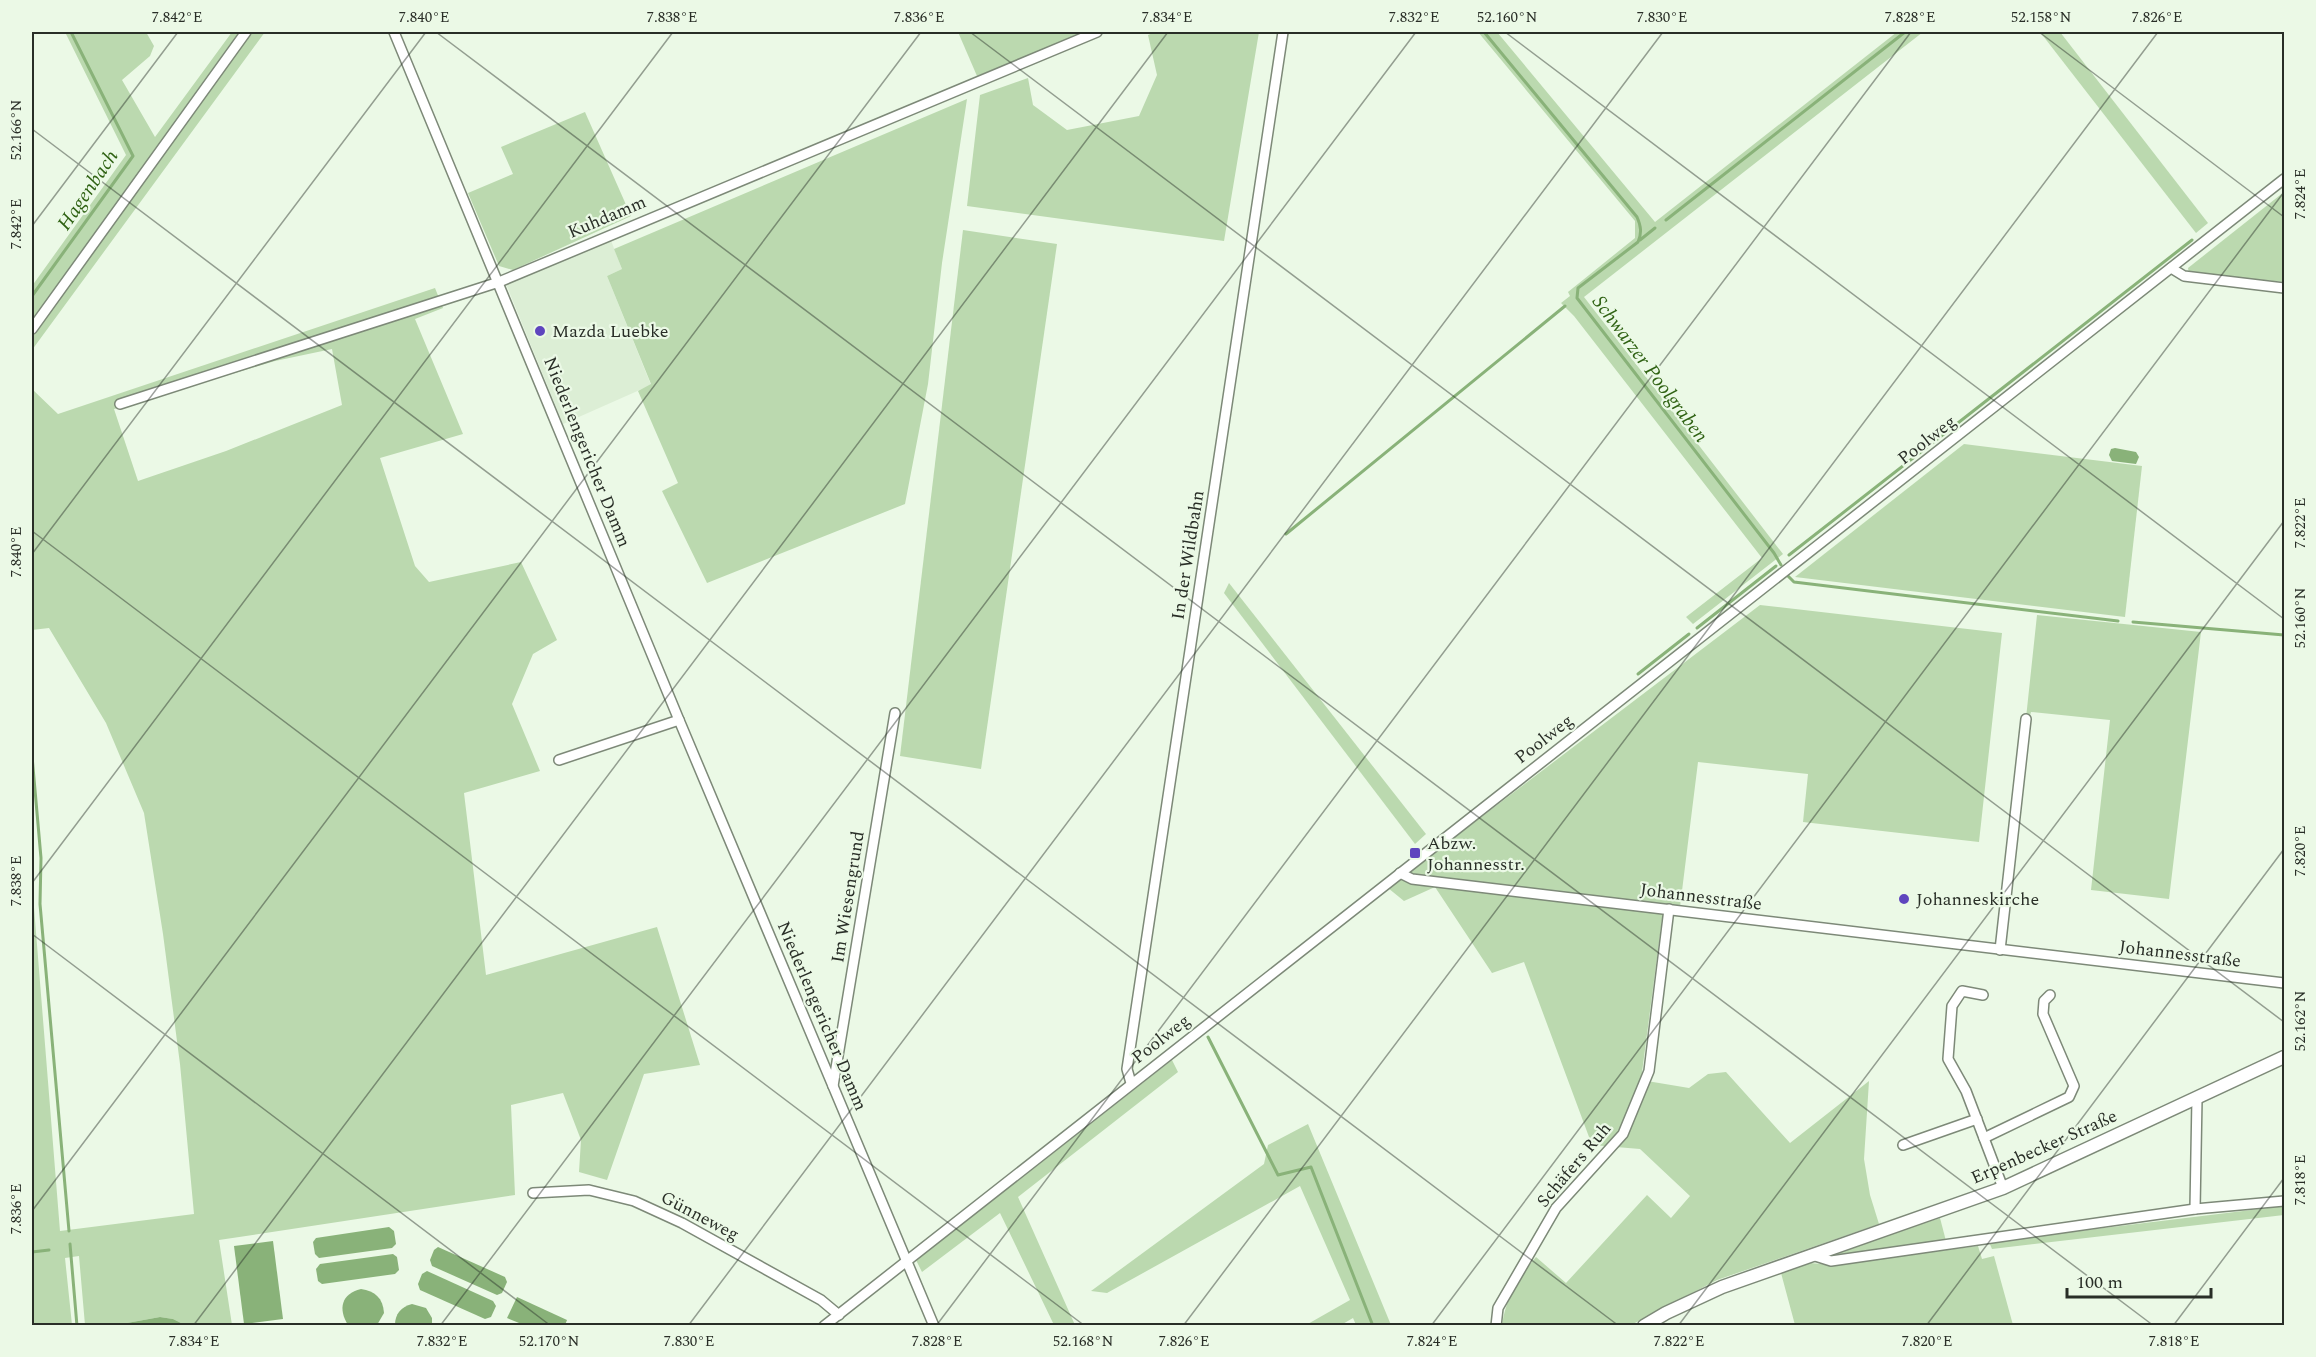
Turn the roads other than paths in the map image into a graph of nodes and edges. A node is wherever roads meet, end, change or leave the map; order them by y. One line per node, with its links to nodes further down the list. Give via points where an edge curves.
1 (246, 32): 9 (street)
2 (394, 32): 7 (street, Niederlengericher Damm)
3 (1097, 32): 7 (street, Kuhdamm)
4 (1283, 32): 22 (street, In der Wildbahn, via 1127,1069)
5 (2284, 179): 6 (street, Poolweg)
6 (2171, 268): 8 (street, via 2184,276); 15 (street, Poolweg)
7 (499, 282): 10 (street, Kuhdamm); 13 (street, Niederlengericher Damm)
8 (2284, 288)
9 (32, 329)
10 (120, 404)
11 (895, 713): 23 (street, Im Wiesengrund)
12 (2026, 719): 17 (street)
13 (679, 720): 14 (street); 23 (street, Niederlengericher Damm)
14 (559, 760)
15 (1400, 873): 16 (street, Johannesstraße, via 1412,879); 22 (street, Poolweg)
16 (1669, 909): 17 (street, Johannesstraße); 37 (street, Schäfers Ruh, via 1649,1071 1623,1134 1556,1208 1498,1308)
17 (2000, 950): 18 (street, Johannesstraße)
18 (2284, 983)
19 (1983, 995): 25 (street, via 1962,991 1952,1006 1948,1059)
20 (2050, 995): 26 (street, via 2044,1001 2043,1014 2074,1086 2069,1097)
21 (2284, 1057): 24 (main road, Erpenbecker Straße)
22 (1131, 1083): 33 (street, Poolweg)
23 (833, 1086): 33 (street, Niederlengericher Damm)
24 (2197, 1098): 28 (main road, Erpenbecker Straße); 31 (street)
25 (1977, 1119): 26 (street); 27 (street)
26 (1984, 1138): 28 (street)
27 (1903, 1145)
28 (2003, 1188): 32 (main road, Erpenbecker Straße)
29 (533, 1193): 34 (street, Günneweg, via 589,1190 634,1201 682,1223 821,1300)
30 (2284, 1201): 31 (street, Erpenbecker Straße)
31 (2195, 1209): 32 (street, Erpenbecker Straße, via 1831,1261)
32 (1812, 1255): 38 (main road, Erpenbecker Straße, via 1722,1287)
33 (906, 1262): 34 (street, Poolweg); 36 (street, Niederlengericher Damm)
34 (839, 1315): 35 (street, Poolweg)
35 (824, 1326)
36 (934, 1326)
37 (1496, 1326)
38 (1644, 1326)

